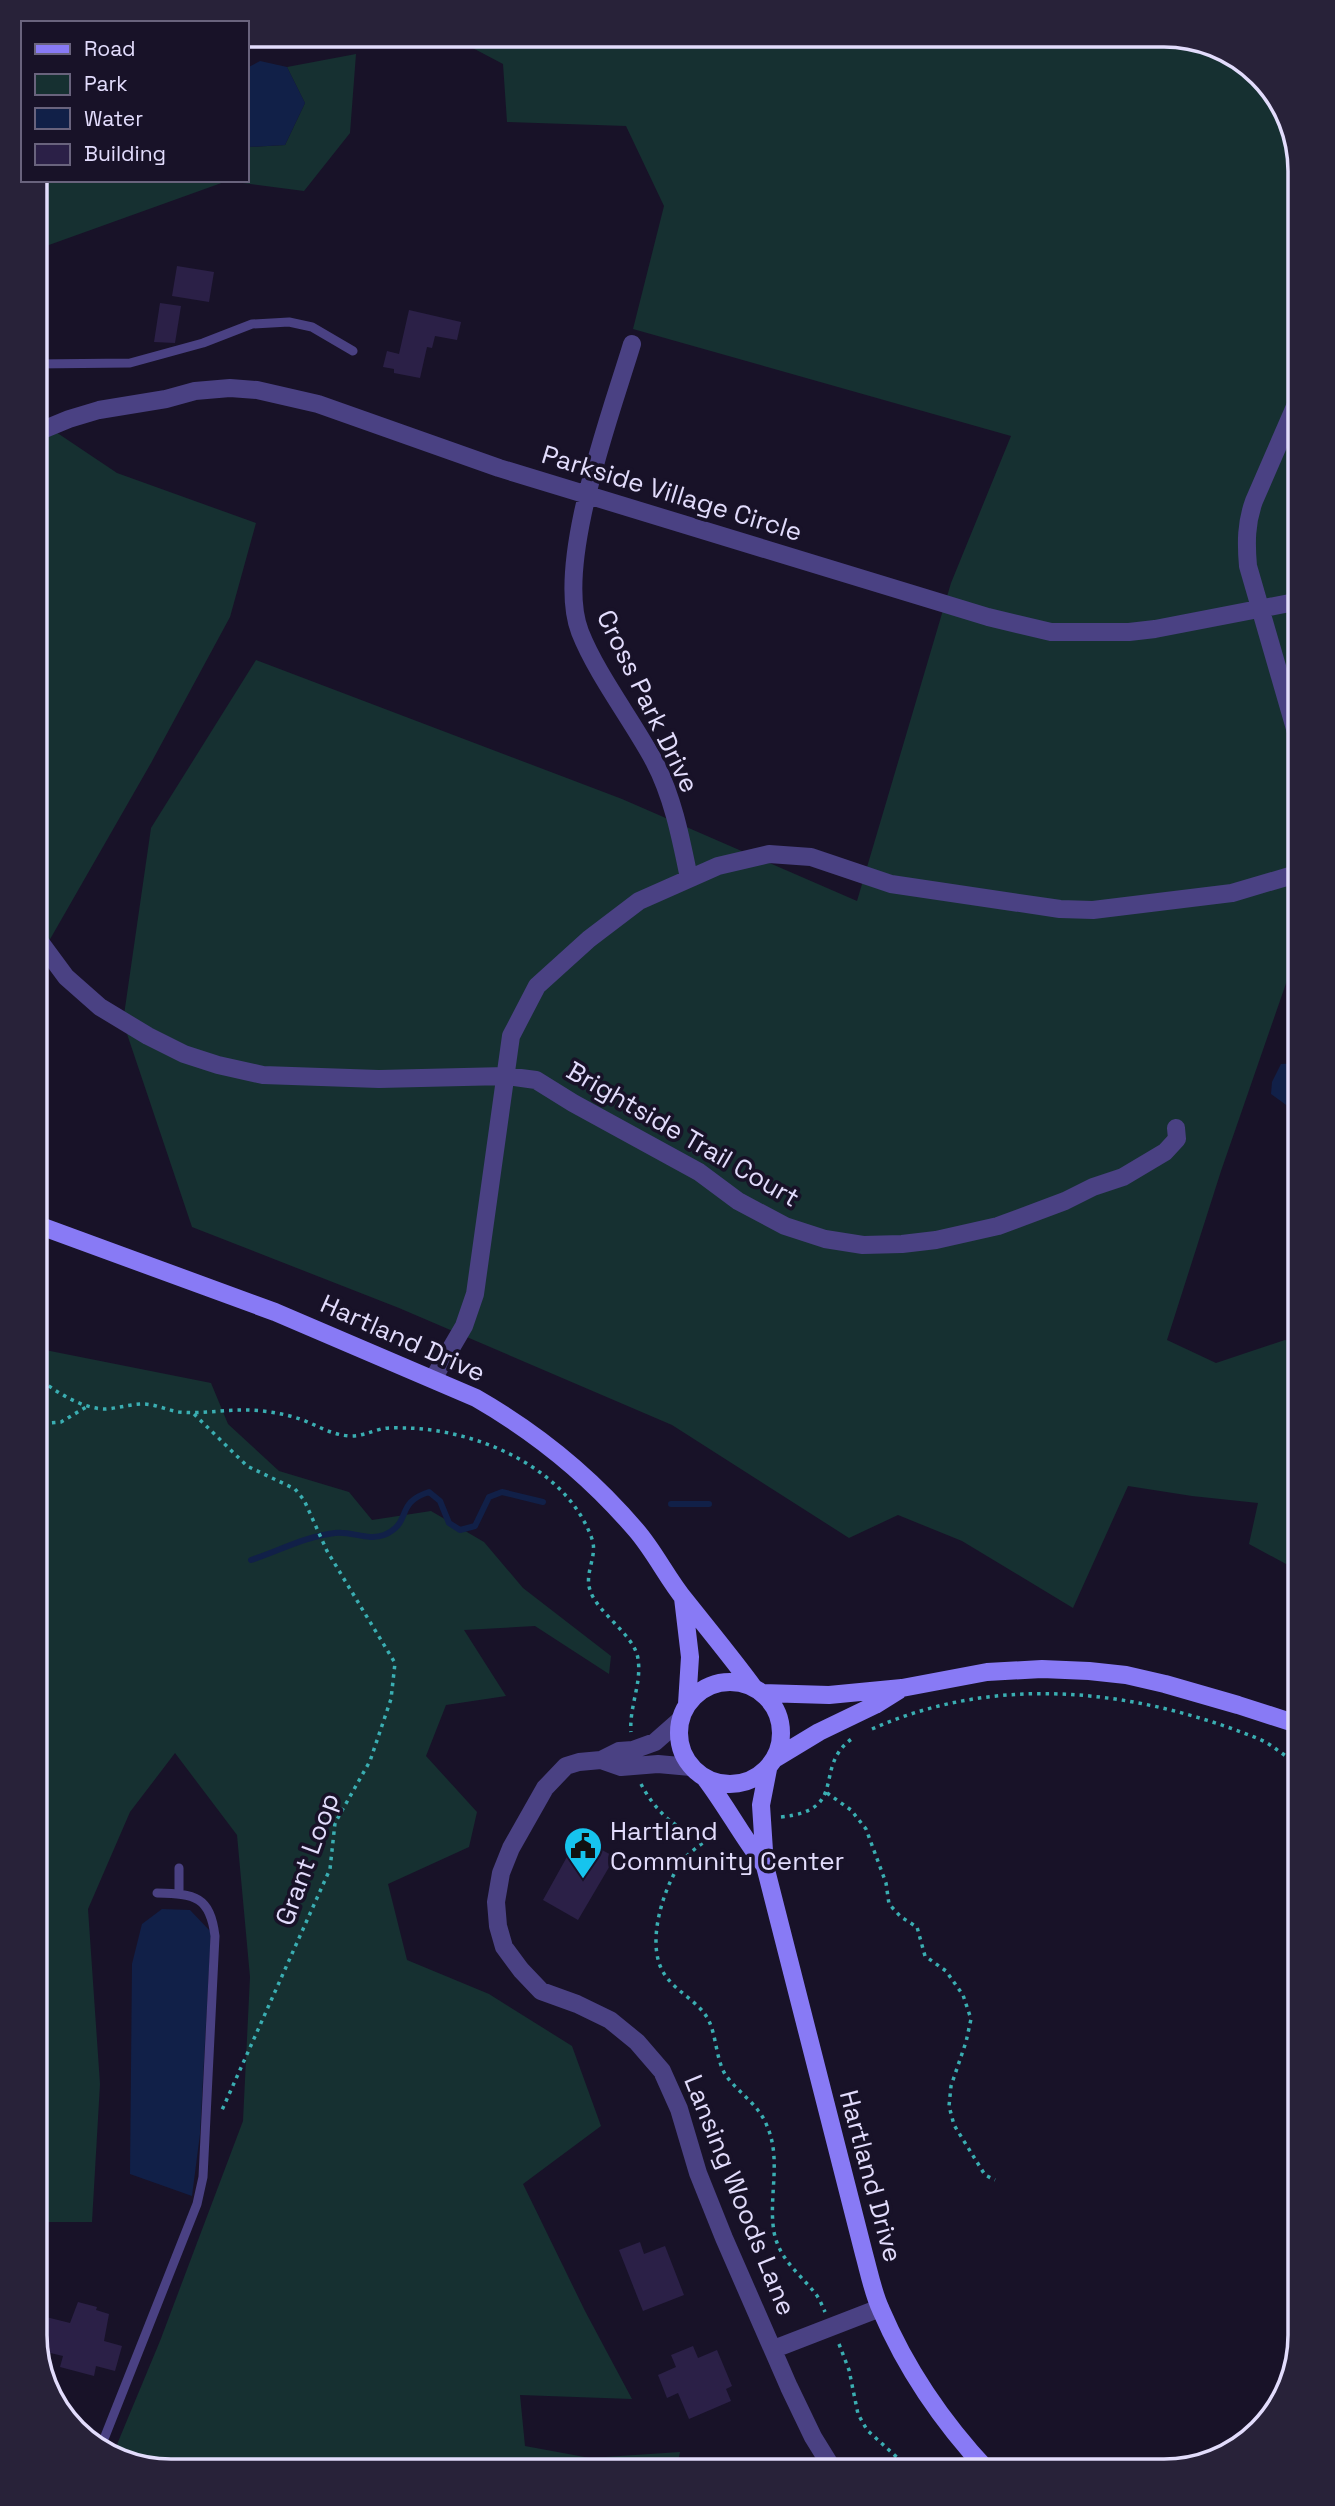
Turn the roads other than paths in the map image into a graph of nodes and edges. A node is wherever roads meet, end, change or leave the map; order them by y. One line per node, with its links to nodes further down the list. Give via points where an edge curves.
1 (632, 344): 6 (street, Cross Park Drive)
2 (353, 351): 3 (lane, via 312,327 289,322 252,324 130,363)
3 (48, 364)
4 (1288, 423): 8 (street, via 1249,516 1248,566)
5 (48, 427): 6 (street, Parkside Village Circle, via 89,413 195,391 257,390 318,404)
6 (588, 495): 8 (street, Parkside Village Circle, via 1051,632 1129,632); 11 (street, Cross Park Drive, via 578,537 575,598 580,633 660,773)
7 (1288, 604): 8 (street, Parkside Village Circle)
8 (1262, 609): 9 (street)
9 (1288, 703)
10 (1288, 877): 11 (street, via 1232,893 1093,910 891,884 811,857 769,854)
11 (689, 878): 13 (street, via 630,907 537,986 511,1036)
12 (48, 952): 13 (street, via 66,977 100,1007 184,1054 218,1065 263,1075 379,1079)
13 (506, 1076): 14 (street, Brightside Trail Court, via 536,1080 688,1165 738,1201 785,1226 863,1245 936,1240 1041,1211 1123,1177 1166,1152 1177,1139); 16 (street, via 475,1294 464,1326)
14 (1177, 1128)
15 (48, 1229): 16 (main road, Hartland Drive, via 275,1311)
16 (433, 1379): 17 (main road, Hartland Drive, via 505,1415 574,1466 637,1531)
17 (683, 1598): 19 (main road, Hartland Drive); 20 (main road, Hartland Drive, via 690,1643)
18 (902, 1689): 19 (main road, via 829,1695); 21 (main road, via 987,1672 1089,1671 1165,1684); 23 (main road)
19 (758, 1690): 20 (main road, via 731,1681 714,1684 699,1692); 23 (main road, Hartland Drive, via 774,1705 780,1721 782,1738)
20 (684, 1712): 22 (street, Lansing Woods Lane, via 655,1742); 24 (main road, Hartland Drive, via 678,1737 682,1753)
21 (1288, 1722)
22 (601, 1760): 24 (street, Lansing Woods Lane, via 621,1767 658,1764); 30 (street, Lansing Woods Lane, via 566,1766 545,1788 511,1847 496,1902 504,1947 541,1991 610,2020 662,2071 724,2238)
23 (771, 1763): 24 (main road, via 754,1779 738,1785 720,1784); 25 (main road, Hartland Drive, via 761,1805)
24 (698, 1773): 25 (main road, Hartland Drive, via 730,1811)
25 (765, 1866): 29 (main road, Hartland Drive)
26 (178, 1867): 28 (lane)
27 (157, 1893): 28 (lane)
28 (178, 1894): 31 (lane, via 202,1902 212,1915 215,1936 204,2177)
29 (880, 2308): 30 (street); 33 (main road, Hartland Drive, via 934,2407)
30 (774, 2349): 32 (street, Lansing Woods Lane)
31 (104, 2439)
32 (826, 2459)
33 (978, 2459)

